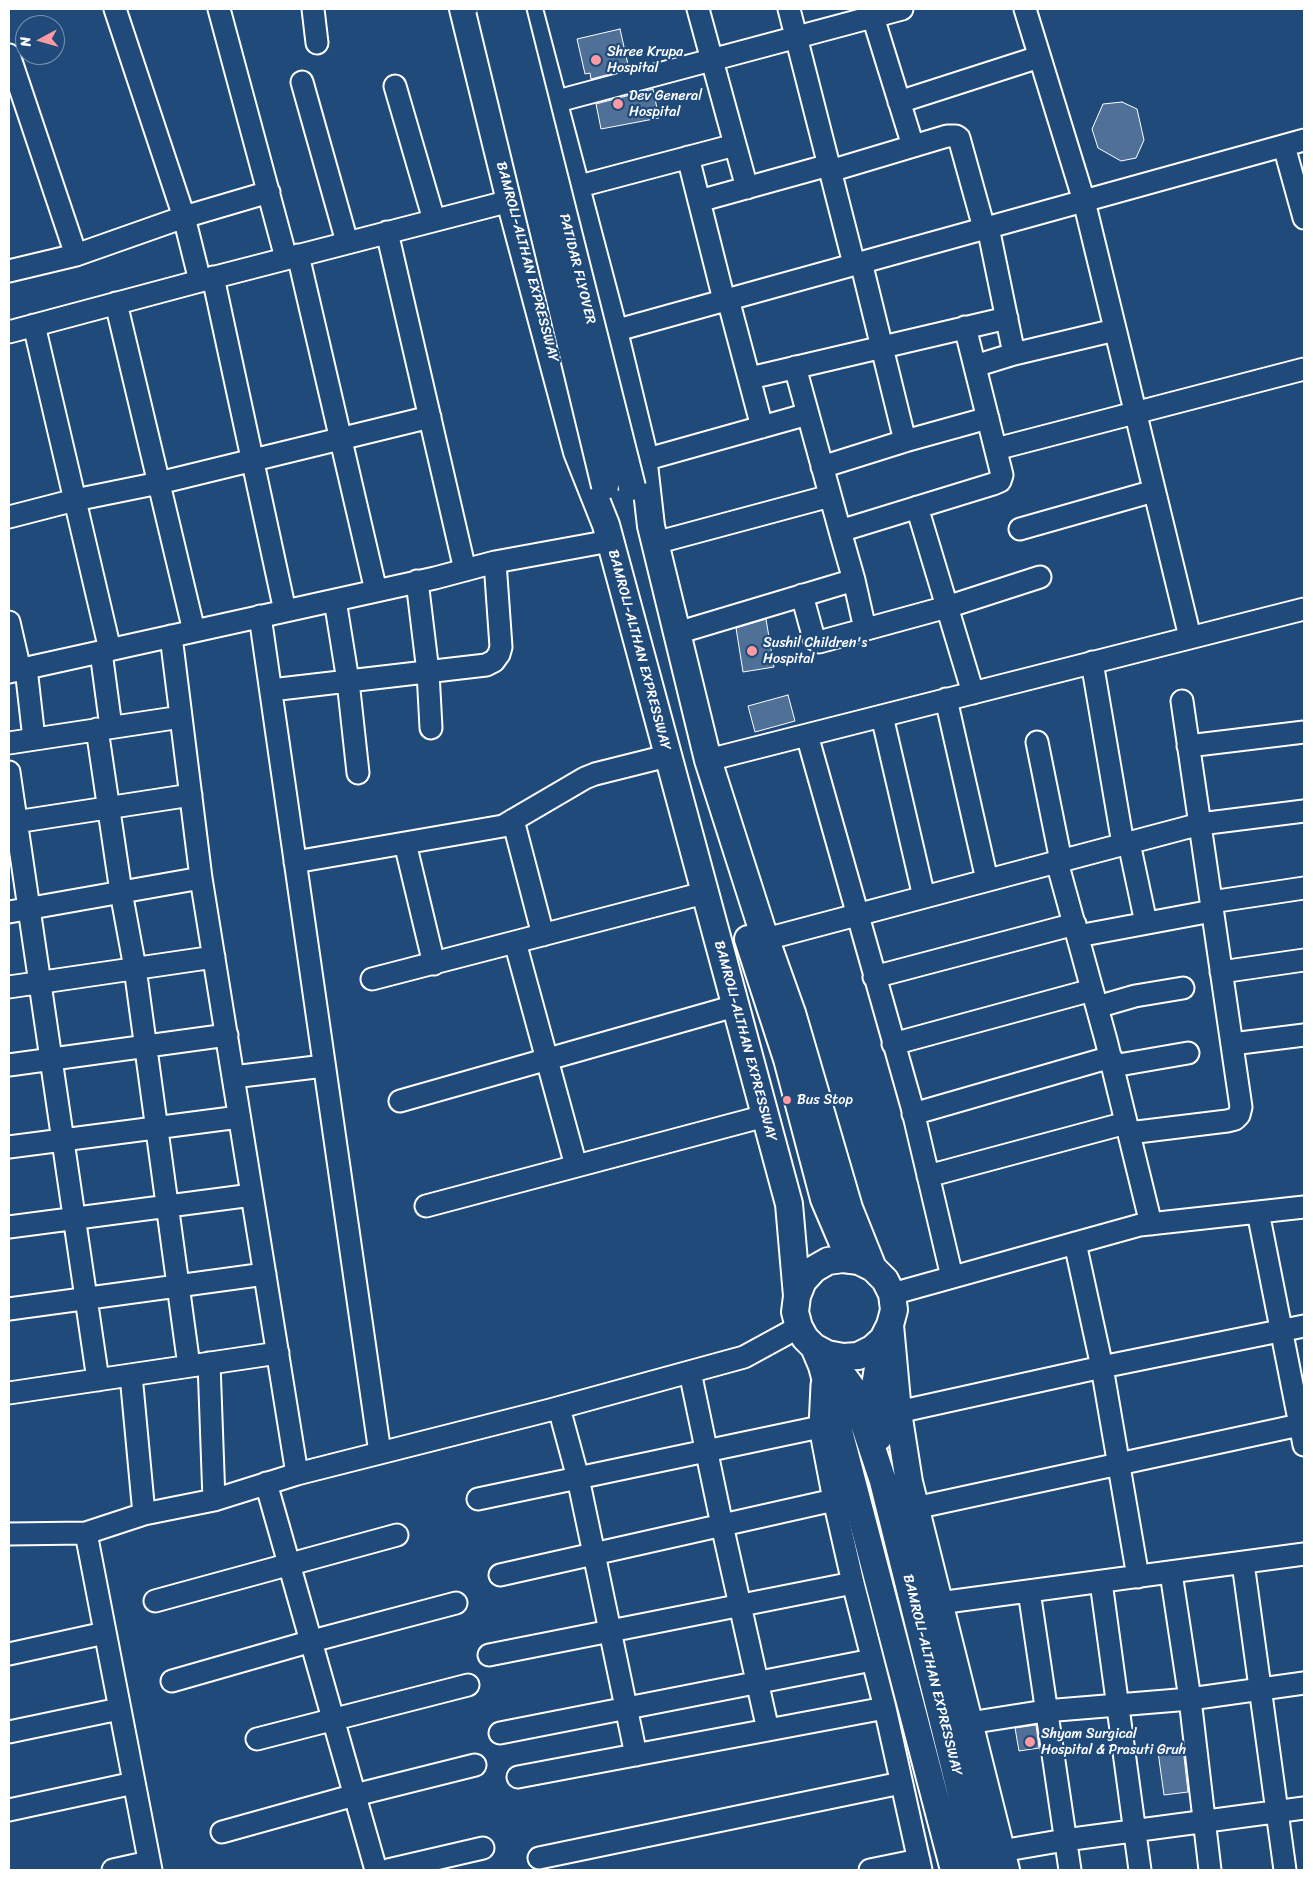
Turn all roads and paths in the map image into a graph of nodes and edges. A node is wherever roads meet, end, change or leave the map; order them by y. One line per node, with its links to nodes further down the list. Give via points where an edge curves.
1 (114, 9): 34 (street)
2 (219, 9): 30 (street)
3 (313, 9): 13 (street)
4 (463, 9): 21 (main road, BAMROLI-ALTHAN EXPRESSWAY)
5 (490, 9): 78 (main road, PATIDAR FLYOVER, bridge, via 605,486)
6 (512, 9): 79 (main road, PATIDAR FLYOVER, bridge, via 632,487)
7 (529, 9): 20 (main road)
8 (698, 9): 16 (street)
9 (789, 9): 12 (street)
10 (1025, 9): 15 (street)
11 (886, 12): 12 (street); 19 (street)
12 (796, 37): 16 (street); 27 (street)
13 (317, 43)
14 (9, 55): 40 (street)
15 (1039, 57): 19 (street); 33 (street)
16 (712, 60): 20 (street); 23 (street)
17 (302, 82): 39 (street)
18 (395, 86): 36 (street)
19 (899, 102): 24 (street)
20 (553, 103): 21 (street); 28 (main road)
21 (490, 118): 31 (main road, BAMROLI-ALTHAN EXPRESSWAY)
22 (1304, 140): 25 (street)
23 (735, 145): 26 (street); 29 (street)
24 (912, 146): 27 (street); 37 (street, via 952,134 958,138)
25 (1284, 146): 33 (street); 35 (street)
26 (688, 157): 28 (street); 32 (street)
27 (830, 168): 29 (street); 42 (street)
28 (576, 187): 51 (main road)
29 (747, 188): 32 (street)
30 (269, 192): 34 (street); 41 (street)
31 (510, 201): 36 (street); 78 (main road, BAMROLI-ALTHAN EXPRESSWAY, via 577,452)
32 (699, 201): 45 (street)
33 (1084, 201): 37 (street); 50 (street)
34 (184, 217): 40 (street); 44 (street)
35 (1304, 218)
36 (434, 220): 38 (street)
37 (986, 228): 42 (street); 47 (street)
38 (387, 232): 39 (street); 61 (street)
39 (347, 242): 41 (street)
40 (76, 256): 43 (street)
41 (292, 257): 44 (street); 64 (street)
42 (858, 263): 45 (street); 53 (street)
43 (9, 271)
44 (206, 279): 46 (street); 67 (street)
45 (726, 300): 51 (street); 58 (street)
46 (116, 303): 48 (street); 70 (street)
47 (1007, 318): 49 (street); 54 (street)
48 (34, 325): 52 (street); 73 (street)
49 (965, 327): 53 (street); 55 (street)
50 (1115, 330): 54 (street); 60 (street)
51 (614, 331): 68 (main road)
52 (9, 332)
53 (882, 346): 56 (street); 65 (street)
54 (1014, 354): 55 (street)
55 (975, 366): 62 (street)
56 (795, 367): 58 (street); 59 (street)
57 (1304, 369): 60 (street)
58 (750, 378): 63 (street)
59 (808, 414): 63 (street); 69 (street)
60 (1136, 414): 66 (street); 71 (street)
61 (430, 417): 64 (street); 81 (street)
62 (988, 418): 65 (street); 66 (street)
63 (762, 427): 68 (street)
64 (340, 439): 67 (street); 85 (street)
65 (904, 441): 69 (street)
66 (996, 448): 74 (street, via 1002,475 1000,480)
67 (252, 460): 70 (street); 90 (street)
68 (644, 460): 79 (main road)
69 (822, 467): 72 (street)
70 (159, 483): 73 (street); 96 (street)
71 (1154, 492): 76 (street); 98 (street)
72 (830, 496): 77 (street); 79 (street)
73 (75, 500): 75 (street); 99 (street)
74 (917, 506): 77 (street); 88 (street)
75 (9, 517)
76 (1020, 529)
77 (840, 531): 83 (street)
78 (608, 533): 80 (street); 95 (main road, BAMROLI-ALTHAN EXPRESSWAY)
79 (653, 534): 93 (main road)
80 (495, 562): 81 (street); 102 (street, via 499,654 486,665)
81 (465, 570): 84 (street)
82 (1040, 577): 88 (street)
83 (854, 580): 86 (street); 94 (street)
84 (417, 581): 85 (street); 102 (street)
85 (376, 591): 87 (street)
86 (802, 595): 93 (street); 94 (street, via 814,639 819,642)
87 (336, 600): 90 (street); 103 (street)
88 (947, 607): 94 (street); 105 (street)
89 (1304, 609): 98 (street)
90 (285, 611): 91 (street)
91 (260, 616): 96 (street); 104 (street)
92 (9, 622): 101 (street)
93 (675, 625): 119 (main road); 190 (main road, via 670,662 692,758 787,1059 824,1198)
94 (865, 629)
95 (633, 630): 118 (main road, BAMROLI-ALTHAN EXPRESSWAY); 191 (main road, via 653,660 806,1204)
96 (194, 631): 97 (street)
97 (171, 636): 99 (street); 109 (street)
98 (1190, 637): 100 (street)
99 (105, 651): 101 (street); 110 (street)
100 (1092, 662): 105 (street); 129 (street)
101 (18, 670): 114 (street)
102 (428, 672): 103 (street); 111 (street)
103 (348, 681): 104 (street); 121 (street)
104 (271, 690): 131 (street)
105 (973, 693): 106 (street)
106 (946, 699): 108 (street); 133 (street)
107 (1182, 701): 117 (street)
108 (882, 716): 113 (street); 137 (street)
109 (181, 717): 110 (street); 122 (street)
110 (104, 728): 114 (street); 123 (street)
111 (431, 728)
112 (1304, 732): 117 (street)
113 (807, 735): 119 (street); 141 (street)
114 (34, 739): 116 (street)
115 (1037, 742): 130 (street)
116 (9, 743)
117 (1188, 746): 127 (street)
118 (667, 756): 125 (street, via 585,778); 136 (main road, BAMROLI-ALTHAN EXPRESSWAY)
119 (708, 760): 145 (main road)
120 (9, 772): 126 (street)
121 (358, 773)
122 (191, 795): 123 (street); 132 (street)
123 (109, 808): 126 (street); 135 (street)
124 (1304, 811): 127 (street)
125 (513, 820): 128 (street, via 489,829); 144 (street)
126 (12, 823): 139 (street)
127 (1200, 824): 129 (street); 138 (street)
128 (405, 843): 131 (street); 149 (street)
129 (1126, 843): 130 (street); 142 (street)
130 (1059, 861): 133 (street); 143 (street)
131 (295, 862): 169 (street)
132 (201, 878): 135 (street); 147 (street)
133 (987, 880): 137 (street)
134 (1304, 888): 138 (street)
135 (121, 892): 139 (street); 150 (street)
136 (704, 892): 144 (street); 158 (main road, BAMROLI-ALTHAN EXPRESSWAY)
137 (924, 897): 141 (street)
138 (1212, 907): 142 (street); 151 (street)
139 (30, 908): 140 (street); 154 (street)
140 (9, 912)
141 (856, 915): 145 (street); 152 (street)
142 (1146, 923): 143 (street)
143 (1076, 930): 152 (street); 157 (street)
144 (543, 935): 146 (street)
145 (766, 939): 190 (main road, via 792,1013)
146 (515, 942): 149 (street); 166 (street)
147 (214, 957): 150 (street); 159 (street)
148 (1304, 960): 151 (street)
149 (434, 964): 153 (street)
150 (135, 968): 154 (street); 163 (street)
151 (1221, 972): 162 (street)
152 (874, 977): 161 (street)
153 (372, 979)
154 (40, 982): 155 (street); 165 (street)
155 (9, 987)
156 (1183, 988): 157 (street, via 1135,996)
157 (1095, 998): 161 (street); 167 (street)
158 (735, 1006): 166 (street); 174 (main road, BAMROLI-ALTHAN EXPRESSWAY)
159 (226, 1035): 163 (street); 170 (street)
160 (1304, 1035): 162 (street)
161 (894, 1044): 172 (street)
162 (1232, 1044): 176 (street, via 1241,1108 1239,1115 1234,1119)
163 (146, 1046): 165 (street); 175 (street)
164 (1188, 1053): 167 (street)
165 (52, 1059): 168 (street); 177 (street)
166 (548, 1059): 171 (street); 179 (street)
167 (1112, 1062): 172 (street); 176 (street)
168 (9, 1065)
169 (324, 1066): 170 (street); 215 (street)
170 (233, 1077): 173 (street)
171 (400, 1101)
172 (913, 1114): 180 (street)
173 (240, 1116): 175 (street); 181 (street)
174 (765, 1116): 179 (street); 196 (main road, BAMROLI-ALTHAN EXPRESSWAY, via 789,1204)
175 (157, 1128): 177 (street); 182 (street)
176 (1128, 1128): 180 (street); 187 (street)
177 (63, 1140): 178 (street); 186 (street)
178 (9, 1148)
179 (576, 1166): 183 (street)
180 (928, 1176): 193 (street)
181 (252, 1195): 182 (street); 192 (street)
182 (168, 1206): 186 (street); 194 (street)
183 (426, 1206)
184 (1304, 1207): 185 (street)
185 (1258, 1212): 187 (street); 200 (street)
186 (74, 1218): 188 (street); 197 (street)
187 (1152, 1224): 189 (street)
188 (9, 1227)
189 (1075, 1243): 193 (street); 205 (street)
190 (862, 1264): 191 (main road, via 843,1259 828,1261); 195 (main road, via 885,1280)
191 (814, 1269): 196 (main road, via 803,1281)
192 (265, 1274): 194 (street); 203 (street)
193 (952, 1277): 195 (street)
194 (178, 1286): 197 (street); 204 (street)
195 (892, 1294): 201 (main road, via 894,1310)
196 (797, 1296): 202 (main road, via 795,1312)
197 (86, 1299): 198 (street); 208 (street)
198 (9, 1309)
199 (1304, 1326): 200 (street)
200 (1281, 1331): 205 (street); 213 (street)
201 (887, 1332): 202 (main road, via 872,1349 858,1356 843,1357); 211 (main road); 219 (main road, via 875,1386)
202 (816, 1349): 206 (street, via 744,1357); 212 (street); 219 (main road, via 852,1388); 289 (main road)
203 (278, 1353): 204 (street); 217 (street)
204 (199, 1365): 207 (street); 222 (street)
205 (1102, 1367): 211 (street); 216 (street)
206 (690, 1372): 210 (street); 214 (street)
207 (131, 1375): 208 (street); 225 (street)
208 (98, 1380): 209 (street)
209 (9, 1393)
210 (559, 1408): 215 (street); 218 (street)
211 (898, 1412): 224 (main road)
212 (820, 1427): 214 (street); 223 (street)
213 (1303, 1431): 216 (street)
214 (707, 1451): 218 (street); 226 (street)
215 (380, 1453): 217 (street)
216 (1118, 1464): 224 (street); 236 (street)
217 (297, 1474): 220 (street)
218 (578, 1478): 221 (street); 230 (street)
219 (883, 1481): 290 (main road, BAMROLI-ALTHAN EXPRESSWAY)
220 (266, 1483): 222 (street); 233 (street)
221 (478, 1499)
222 (214, 1500): 225 (street)
223 (834, 1500): 226 (street); 238 (street)
224 (915, 1508): 242 (main road)
225 (144, 1514): 227 (street)
226 (722, 1525): 230 (street); 243 (street)
227 (86, 1533): 228 (street); 245 (street)
228 (9, 1534)
229 (397, 1534): 233 (street)
230 (594, 1554): 235 (street); 244 (street)
231 (1304, 1554): 232 (street)
232 (1243, 1563): 234 (street); 254 (street)
233 (290, 1564): 240 (street); 246 (street)
234 (1171, 1573): 236 (street); 255 (street)
235 (500, 1575)
236 (1138, 1577): 237 (street)
237 (1102, 1582): 239 (street); 256 (street)
238 (853, 1583): 243 (street); 249 (street)
239 (1029, 1591): 242 (street); 260 (street)
240 (155, 1601)
241 (456, 1603): 246 (street)
242 (939, 1603): 262 (main road)
243 (740, 1605): 244 (street); 251 (street)
244 (611, 1631): 248 (street); 257 (street)
245 (105, 1633): 247 (street); 259 (street)
246 (312, 1640): 250 (street); 261 (street)
247 (9, 1654)
248 (489, 1655)
249 (872, 1660): 251 (street); 258 (street)
250 (172, 1680)
251 (758, 1682): 257 (street); 263 (street)
252 (1304, 1683): 254 (street)
253 (468, 1685): 261 (street)
254 (1260, 1690): 255 (street); 275 (street)
255 (1190, 1699): 256 (street); 276 (street)
256 (1118, 1704): 260 (street); 277 (street)
257 (626, 1708): 265 (street); 267 (street)
258 (885, 1708): 263 (street); 271 (street)
259 (120, 1709): 264 (street); 270 (street)
260 (1045, 1711): 262 (street); 279 (street)
261 (334, 1719): 266 (street); 272 (street)
262 (969, 1723): 282 (main road)
263 (768, 1730): 267 (street)
264 (9, 1732)
265 (500, 1733)
266 (257, 1739)
267 (636, 1755): 269 (street)
268 (475, 1765): 272 (street)
269 (518, 1777)
270 (134, 1783): 274 (street); 284 (street)
271 (901, 1783): 281 (street); 283 (street)
272 (355, 1795): 278 (street); 286 (street)
273 (1304, 1808): 275 (street)
274 (9, 1810)
275 (1277, 1812): 276 (street); 294 (street)
276 (1205, 1822): 277 (street); 293 (street)
277 (1135, 1831): 279 (street); 292 (street)
278 (222, 1832)
279 (1065, 1840): 282 (street); 291 (street)
280 (483, 1848): 287 (street)
281 (539, 1858)
282 (1004, 1861)
283 (920, 1865): 288 (street)
284 (150, 1866): 285 (street)
285 (113, 1870)
286 (376, 1870)
287 (388, 1870)
288 (870, 1870)
289 (954, 1870)
290 (980, 1870)
291 (1070, 1870)
292 (1140, 1870)
293 (1210, 1870)
294 (1284, 1870)

